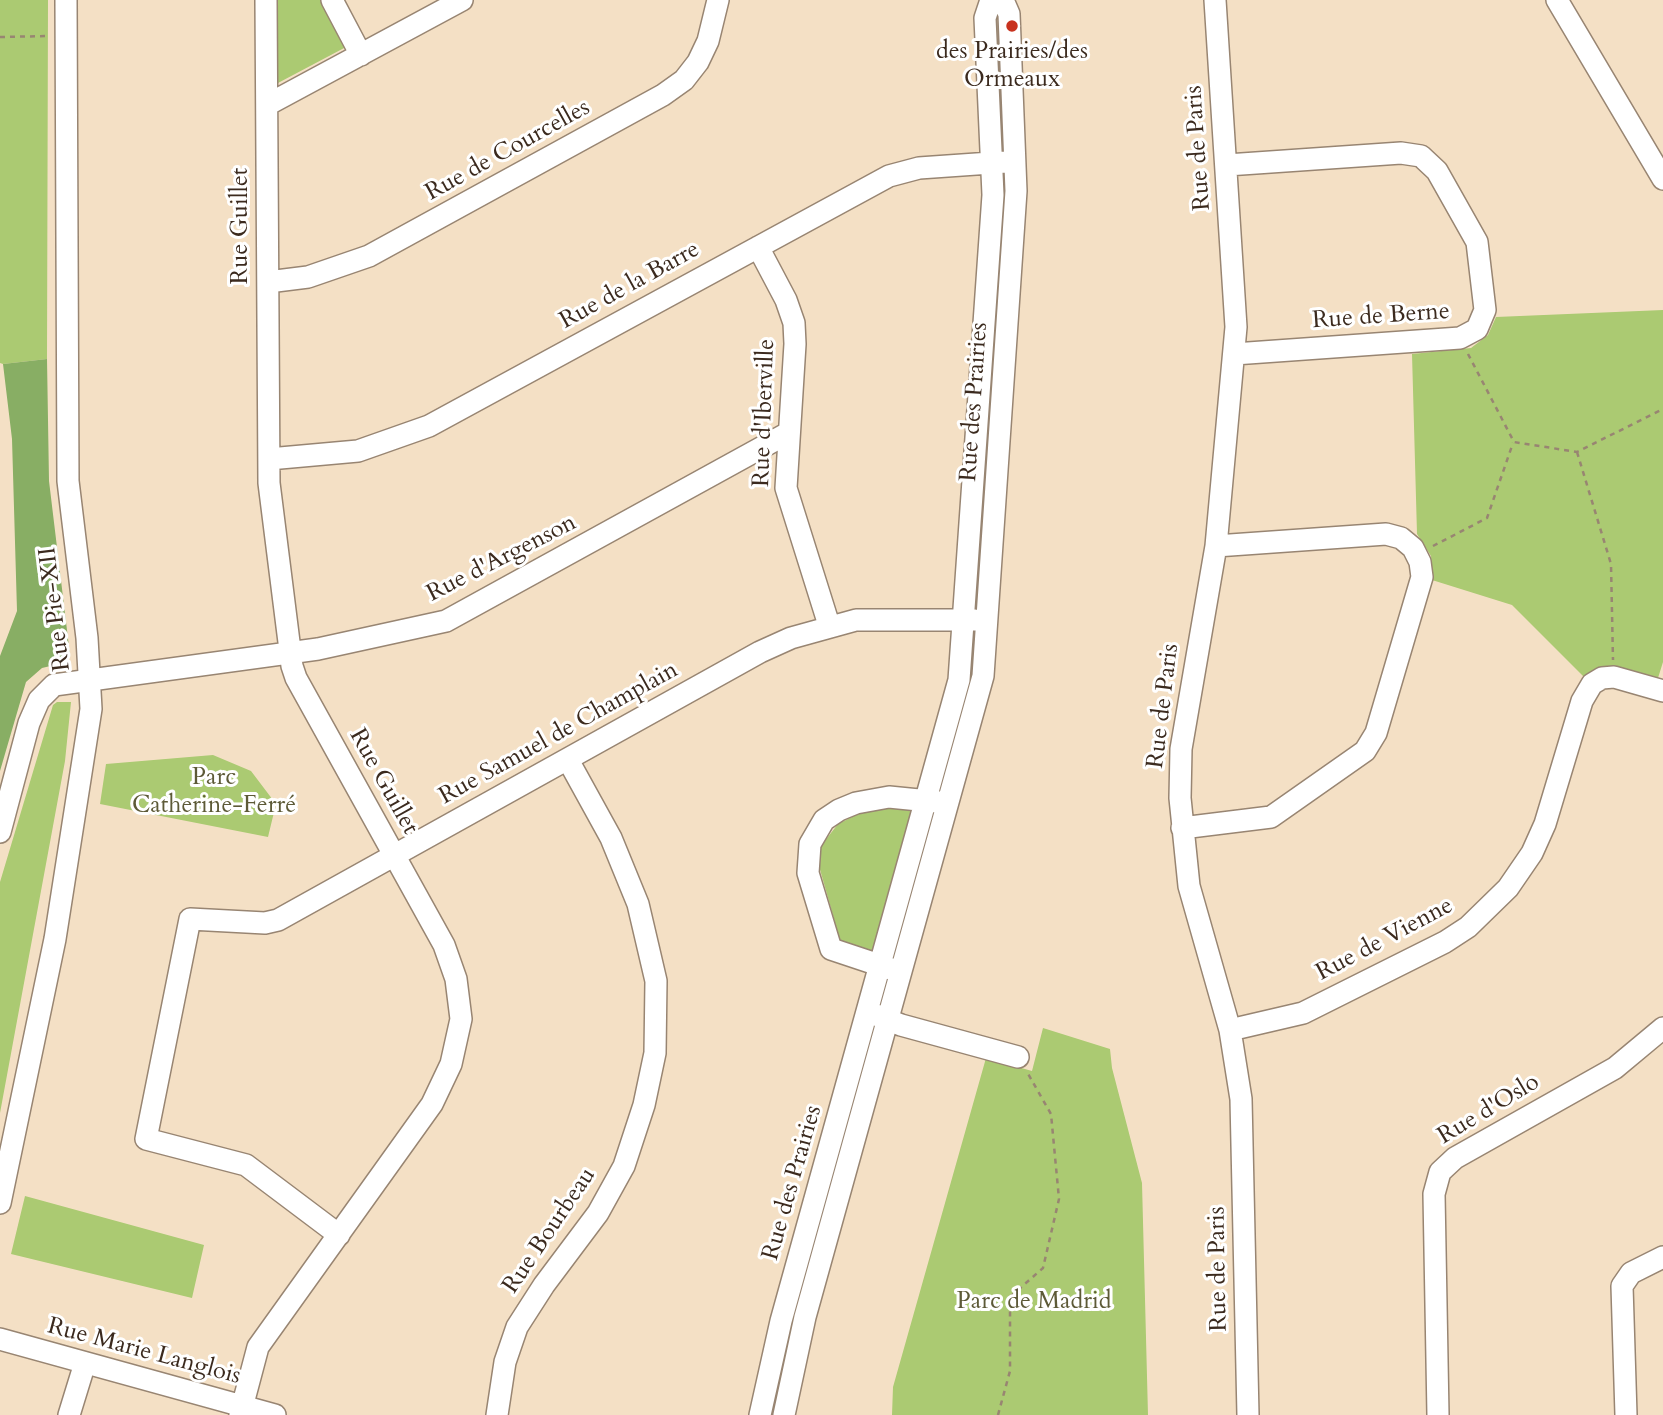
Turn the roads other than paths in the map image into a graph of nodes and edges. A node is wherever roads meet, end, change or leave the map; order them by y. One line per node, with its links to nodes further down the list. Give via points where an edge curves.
1 (66, 0): 26 (street, Rue Pie-XII, via 68,481)
2 (266, 0): 11 (street, Rue Guillet)
3 (332, 0): 10 (street)
4 (462, 0): 10 (street)
5 (718, 0): 17 (street, Rue de Courcelles, via 698,62 663,95 369,256 318,274)
6 (991, 0): 12 (street, Rue des Prairies, via 985,18)
7 (1003, 0): 13 (street, Rue des Prairies, via 1009,14)
8 (1215, 0): 14 (street, Rue de Paris)
9 (1557, 0): 15 (street)
10 (361, 55): 11 (street)
11 (267, 105): 17 (street, Rue Guillet)
12 (992, 161): 13 (street, Rue de la Barre); 16 (street, Rue de la Barre, via 897,173); 22 (street, Rue des Prairies)
13 (1016, 162): 23 (street, Rue des Prairies)
14 (1227, 165): 18 (street, Rue de Paris, via 1236,284); 18 (street, Rue de Berne, via 1401,153 1420,156 1430,162 1472,232 1480,253 1484,317 1472,334 1460,338)
15 (1663, 179)
16 (758, 247): 19 (street, Rue d'Iberville, via 791,312 795,333); 20 (street, Rue de la Barre, via 412,433 358,451)
17 (268, 282): 20 (street, Rue Guillet)
18 (1234, 354): 21 (street, Rue de Paris)
19 (788, 433): 24 (street, Rue d'Iberville, via 788,500); 25 (street, Rue d'Argenson, via 446,621)
20 (269, 459): 25 (street, Rue Guillet)
21 (1216, 546): 31 (street, Rue de Paris, via 1181,750); 31 (street, via 1386,534 1401,538 1417,554 1422,569 1376,733 1365,751 1271,817)
22 (963, 620): 23 (street, Rue Samuel de Champlain); 24 (street, Rue Samuel de Champlain, via 866,619); 29 (street, Rue des Prairies, via 956,697)
23 (988, 621): 30 (street, Rue des Prairies, via 979,693)
24 (829, 625): 28 (street, Rue Samuel de Champlain, via 760,652)
25 (290, 653): 26 (street, Rue d'Argenson); 33 (street, Rue Guillet, via 296,678)
26 (91, 679): 32 (street, Rue d'Argenson, via 61,682 39,699); 41 (street, Rue Pie-XII, via 88,737 55,939)
27 (1663, 691): 39 (street, Rue de Vienne, via 1614,677 1597,680 1585,694 1542,832 1517,877 1490,909 1445,942 1323,1003 1294,1016)
28 (568, 760): 33 (street, Rue Samuel de Champlain); 49 (street, Rue Bourbeau, via 611,838 638,904 656,981 654,1053 644,1105 624,1166 598,1213 517,1327 505,1362)
29 (927, 799): 30 (street); 34 (street, Rue des Prairies); 34 (street, via 877,798 848,806 824,820 810,844 808,873 831,948)
30 (948, 805): 35 (street, Rue des Prairies)
31 (1182, 828): 39 (street, Rue de Paris, via 1189,886)
32 (0, 831)
33 (394, 856): 42 (street, Rue Guillet, via 452,964 460,1033 432,1104); 42 (street, Rue Samuel de Champlain, via 272,922 190,919 146,1139 246,1166)
34 (880, 966): 35 (street); 36 (street, Rue des Prairies)
35 (901, 973): 37 (street, Rue des Prairies)
36 (868, 1012): 37 (street); 50 (street, Rue des Prairies, via 775,1344)
37 (889, 1019): 40 (street); 51 (street, Rue des Prairies, via 792,1364)
38 (1663, 1028): 53 (street, Rue d'Oslo, via 1615,1068 1455,1158 1440,1172 1434,1186)
39 (1230, 1030): 52 (street, Rue de Paris, via 1243,1127)
40 (1018, 1057)
41 (0, 1203)
42 (339, 1235): 46 (street, Rue Guillet, via 258,1347)
43 (1663, 1256): 54 (street, via 1631,1273 1622,1286)
44 (0, 1339): 45 (street, Rue Marie Langlois)
45 (85, 1363): 46 (street, Rue Marie Langlois); 47 (street)
46 (241, 1411): 48 (street, Rue Marie Langlois)
47 (69, 1415)
48 (275, 1415)
49 (497, 1415)
50 (760, 1415)
51 (783, 1415)
52 (1248, 1415)
53 (1438, 1415)
54 (1626, 1415)

